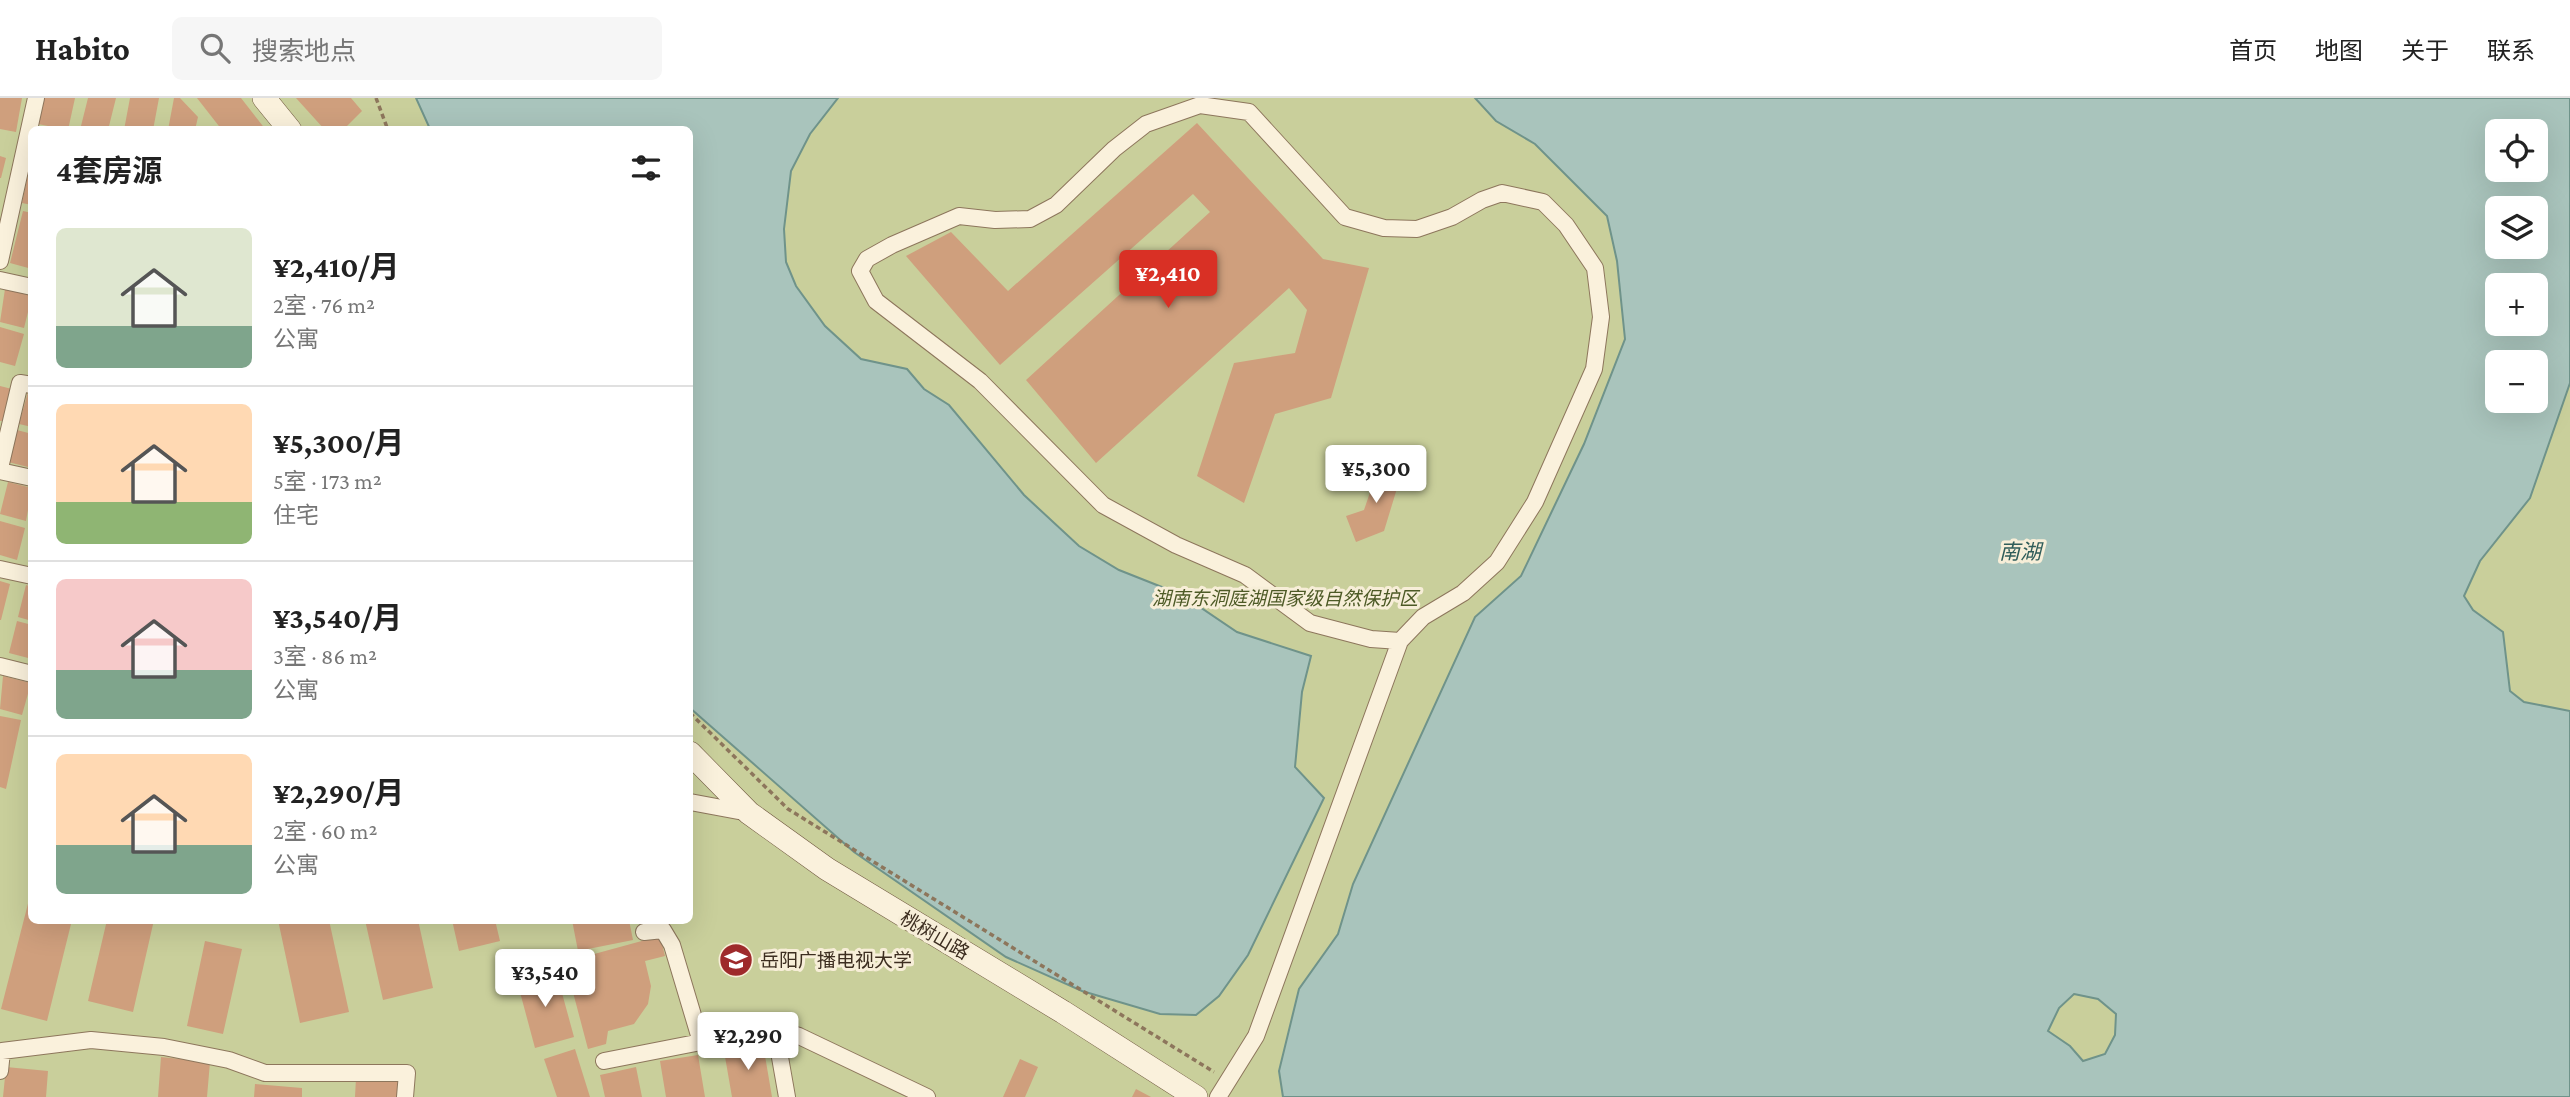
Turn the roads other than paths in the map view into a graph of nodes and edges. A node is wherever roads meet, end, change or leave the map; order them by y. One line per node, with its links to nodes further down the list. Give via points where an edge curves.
1 (36, 98): 3 (street)
2 (264, 98): 4 (street)
3 (31, 126)
4 (287, 126)
5 (28, 144): 6 (street)
6 (0, 261)
7 (0, 280): 8 (street)
8 (28, 286)
9 (28, 384): 10 (street, via 20,383)
10 (0, 469): 11 (street)
11 (28, 477)
12 (0, 569): 13 (street)
13 (28, 575)
14 (1400, 641): 14 (street, via 1423,617 1463,593 1497,562 1535,502 1594,369 1601,317 1595,268 1566,225 1543,202 1502,193 1417,229 1384,228 1345,217 1249,112 1200,105 1146,124 1056,205 1030,219 960,216 867,259 860,271 876,301 980,381 1103,505 1176,545 1245,575 1310,622 1371,639); 29 (street, via 1256,1037)
15 (0, 666): 16 (street)
16 (28, 673)
17 (693, 756): 19 (street, 桃树山路)
18 (693, 803): 19 (street)
19 (749, 813): 28 (street, 桃树山路, via 827,869)
20 (644, 932): 22 (street, via 663,930 672,945)
21 (775, 1029): 22 (street); 26 (street); 27 (street)
22 (701, 1042): 23 (street)
23 (604, 1061)
24 (0, 1071): 25 (street, via 2,1051 91,1040 164,1047 229,1060 265,1073 407,1073)
25 (405, 1097)
26 (787, 1097)
27 (927, 1097)
28 (1196, 1097)
29 (1218, 1097)

